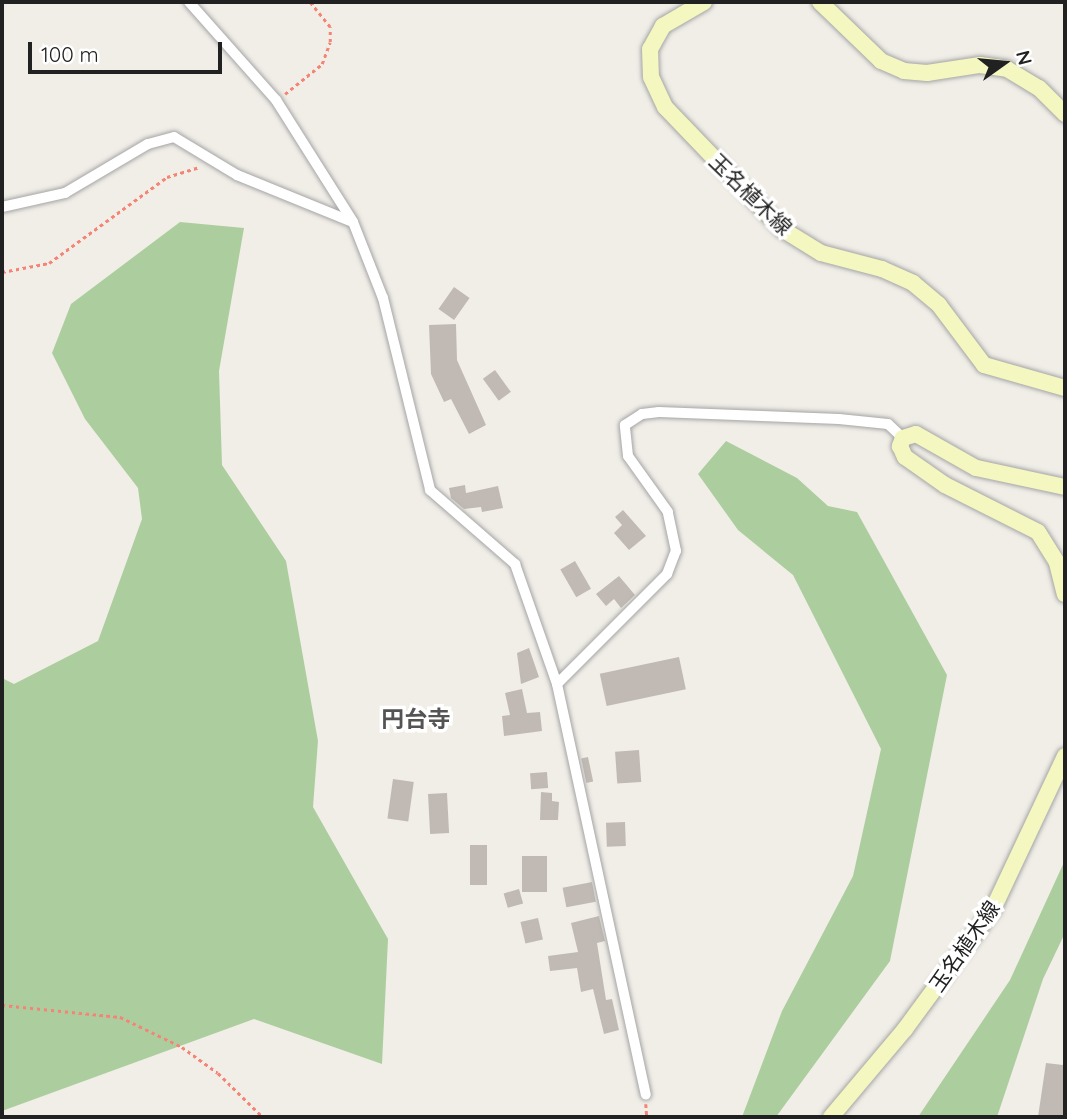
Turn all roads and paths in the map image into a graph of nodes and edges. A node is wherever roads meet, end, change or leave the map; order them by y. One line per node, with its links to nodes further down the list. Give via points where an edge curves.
1 (189, 2): 5 (street)
2 (310, 2): 5 (path, via 330,27 330,42 322,64)
3 (704, 2): 11 (main road, 玉名植木線, via 663,26 650,49 652,77 665,107 782,229 821,253 882,269 913,283 939,305 984,365)
4 (820, 2): 6 (main road, via 881,61 904,71 927,73 980,65 1007,69 1040,88)
5 (276, 100): 9 (street)
6 (1065, 114)
7 (220, 164): 8 (street, via 174,137 148,144 65,193); 9 (street, via 328,215); 10 (path, via 167,177 49,263)
8 (2, 207)
9 (353, 222): 15 (street, via 383,299 430,490 514,564)
10 (2, 272)
11 (1065, 387)
12 (903, 438): 13 (main road, via 916,434 976,468); 14 (main road, via 900,446 905,457 935,478 1038,532 1057,563); 15 (street, via 888,424 839,419 659,412 642,414 625,425 628,456 668,512 676,551 667,574)
13 (1065, 487)
14 (1065, 594)
15 (557, 684): 18 (street)
16 (1065, 756): 20 (main road, 玉名植木線, via 993,909 905,1028)
17 (2, 1005): 19 (path, via 120,1017 182,1047 218,1073)
18 (646, 1094)
19 (263, 1117)
20 (831, 1117)

